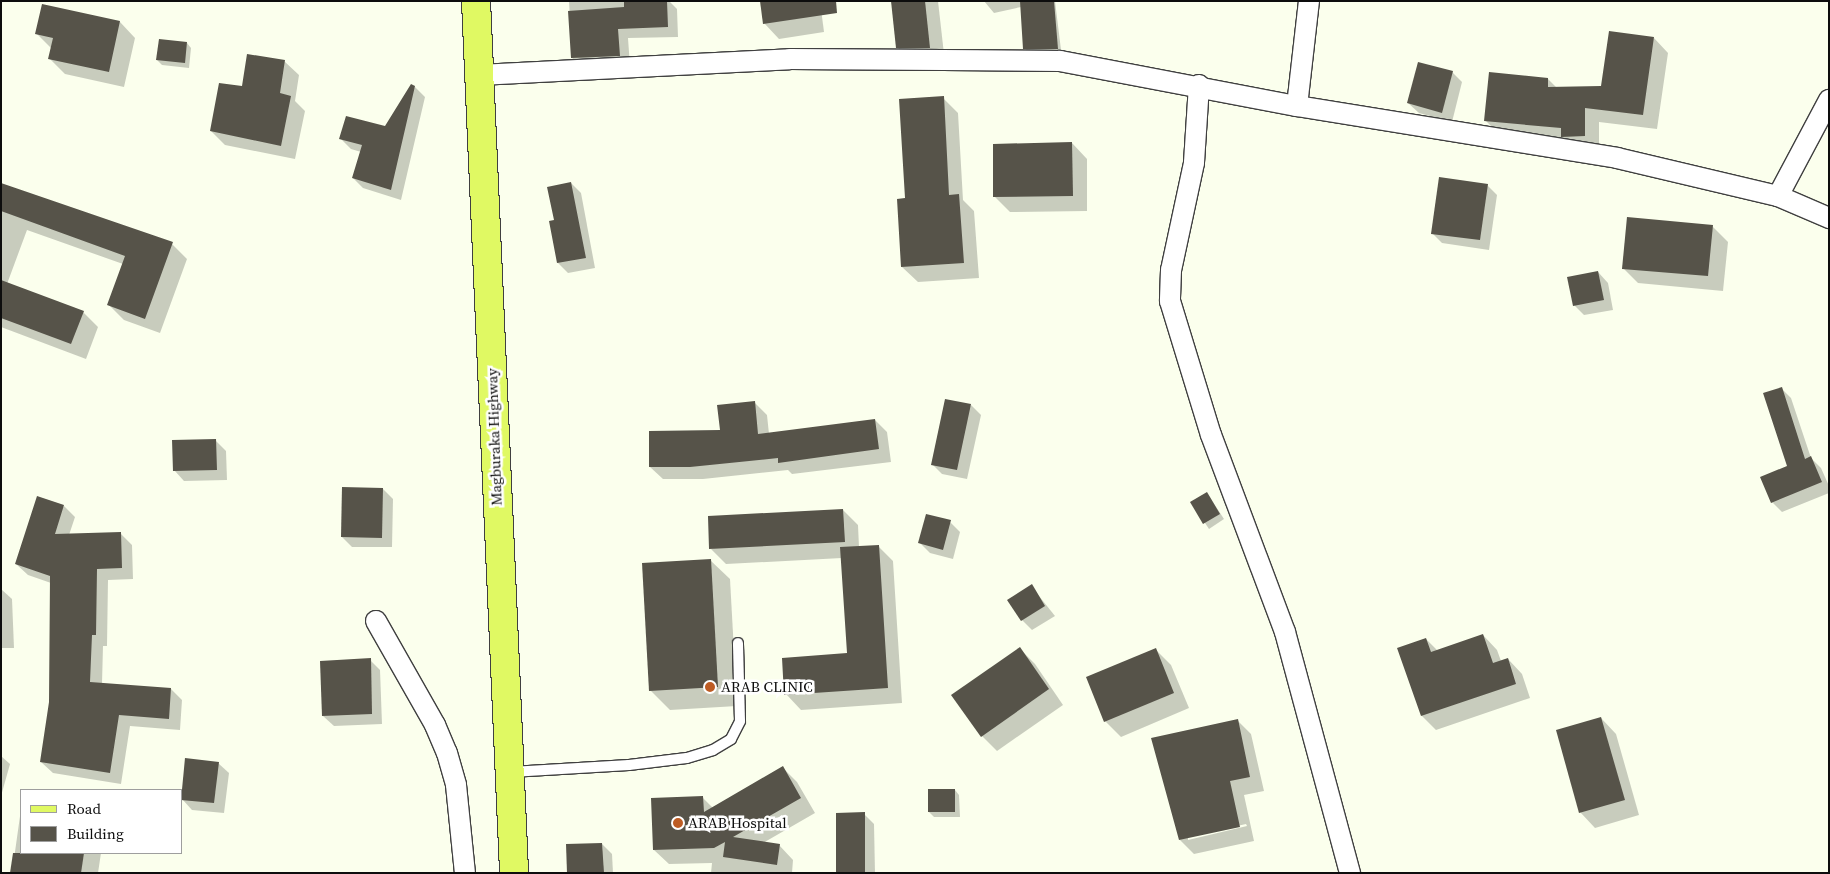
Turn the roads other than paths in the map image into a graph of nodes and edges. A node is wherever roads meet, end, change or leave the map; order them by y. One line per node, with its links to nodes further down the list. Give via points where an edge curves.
1 (476, 1): 3 (main road, Magburaka Highway)
2 (1309, 1): 6 (street)
3 (479, 76): 4 (street, via 790,59 1060,61); 11 (main road, Magburaka Highway)
4 (1199, 85): 6 (street); 14 (street, via 1194,163 1171,270 1170,301 1212,435 1284,632)
5 (1829, 100): 7 (street)
6 (1297, 106): 7 (street, via 1617,158)
7 (1778, 196): 8 (street)
8 (1829, 218)
9 (376, 621): 12 (street, via 435,725 447,753 456,785)
10 (738, 643): 11 (lane, via 740,721 731,739 713,750 687,758 638,764)
11 (510, 772): 13 (main road, Magburaka Highway)
12 (465, 873)
13 (514, 873)
14 (1350, 873)

